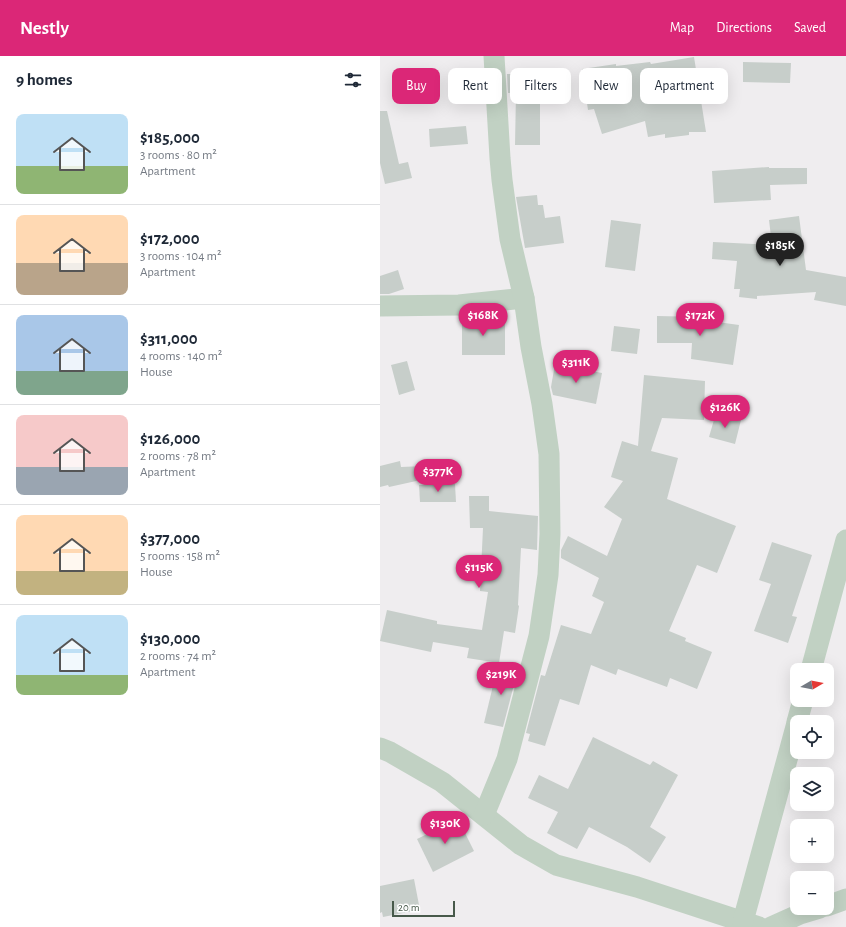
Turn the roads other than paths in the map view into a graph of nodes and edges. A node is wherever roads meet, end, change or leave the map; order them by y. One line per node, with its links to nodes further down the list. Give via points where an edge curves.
1 (494, 56): 2 (street, via 501,173 510,239)
2 (524, 298): 3 (street, via 459,305); 8 (street, via 549,454 548,575 539,636 507,759)
3 (380, 306)
4 (846, 540): 5 (street)
5 (813, 663)
6 (380, 748): 8 (street, via 442,782)
7 (790, 753): 12 (street)
8 (484, 815): 12 (street, via 521,845 556,864 638,887)
9 (846, 899): 10 (street)
10 (834, 903)
11 (798, 915): 13 (street)
12 (751, 924)
13 (771, 927)

